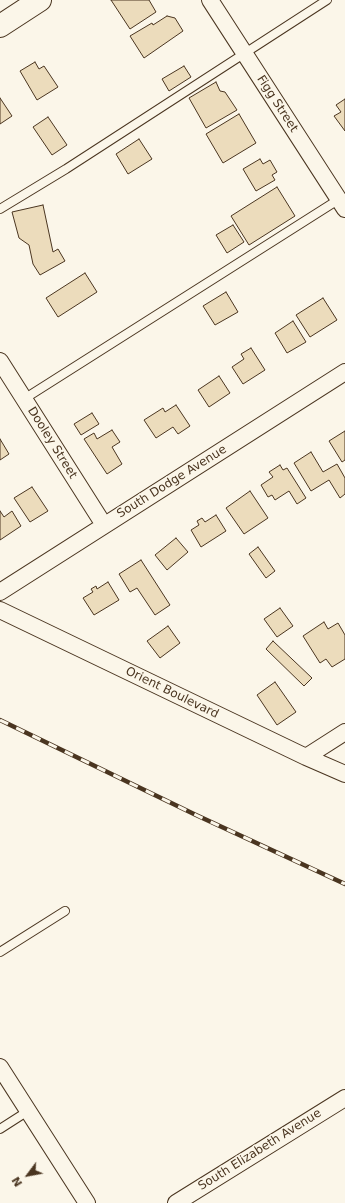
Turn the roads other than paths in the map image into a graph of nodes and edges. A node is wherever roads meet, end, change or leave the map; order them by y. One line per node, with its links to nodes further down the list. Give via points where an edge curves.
1 (40, 0): 4 (street)
2 (210, 0): 5 (street, Figg Street)
3 (326, 0): 5 (lane)
4 (0, 26)
5 (244, 54): 6 (street, Figg Street); 7 (lane)
6 (343, 201): 10 (lane)
7 (0, 209)
8 (0, 361): 10 (street, Dooley Street)
9 (345, 372): 11 (street, South Dodge Avenue)
10 (24, 399): 11 (street, Dooley Street)
11 (104, 525): 12 (street, South Dodge Avenue)
12 (0, 592)
13 (0, 610): 15 (street, Orient Boulevard)
14 (345, 732): 15 (street)
15 (306, 757): 16 (street, Orient Boulevard)
16 (345, 774)
17 (66, 911): 18 (lane)
18 (0, 952)
19 (0, 1067): 21 (street)
20 (345, 1098): 24 (street, South Elizabeth Avenue)
21 (28, 1111): 22 (lane); 23 (street)
22 (0, 1129)
23 (86, 1203)
24 (176, 1203)

